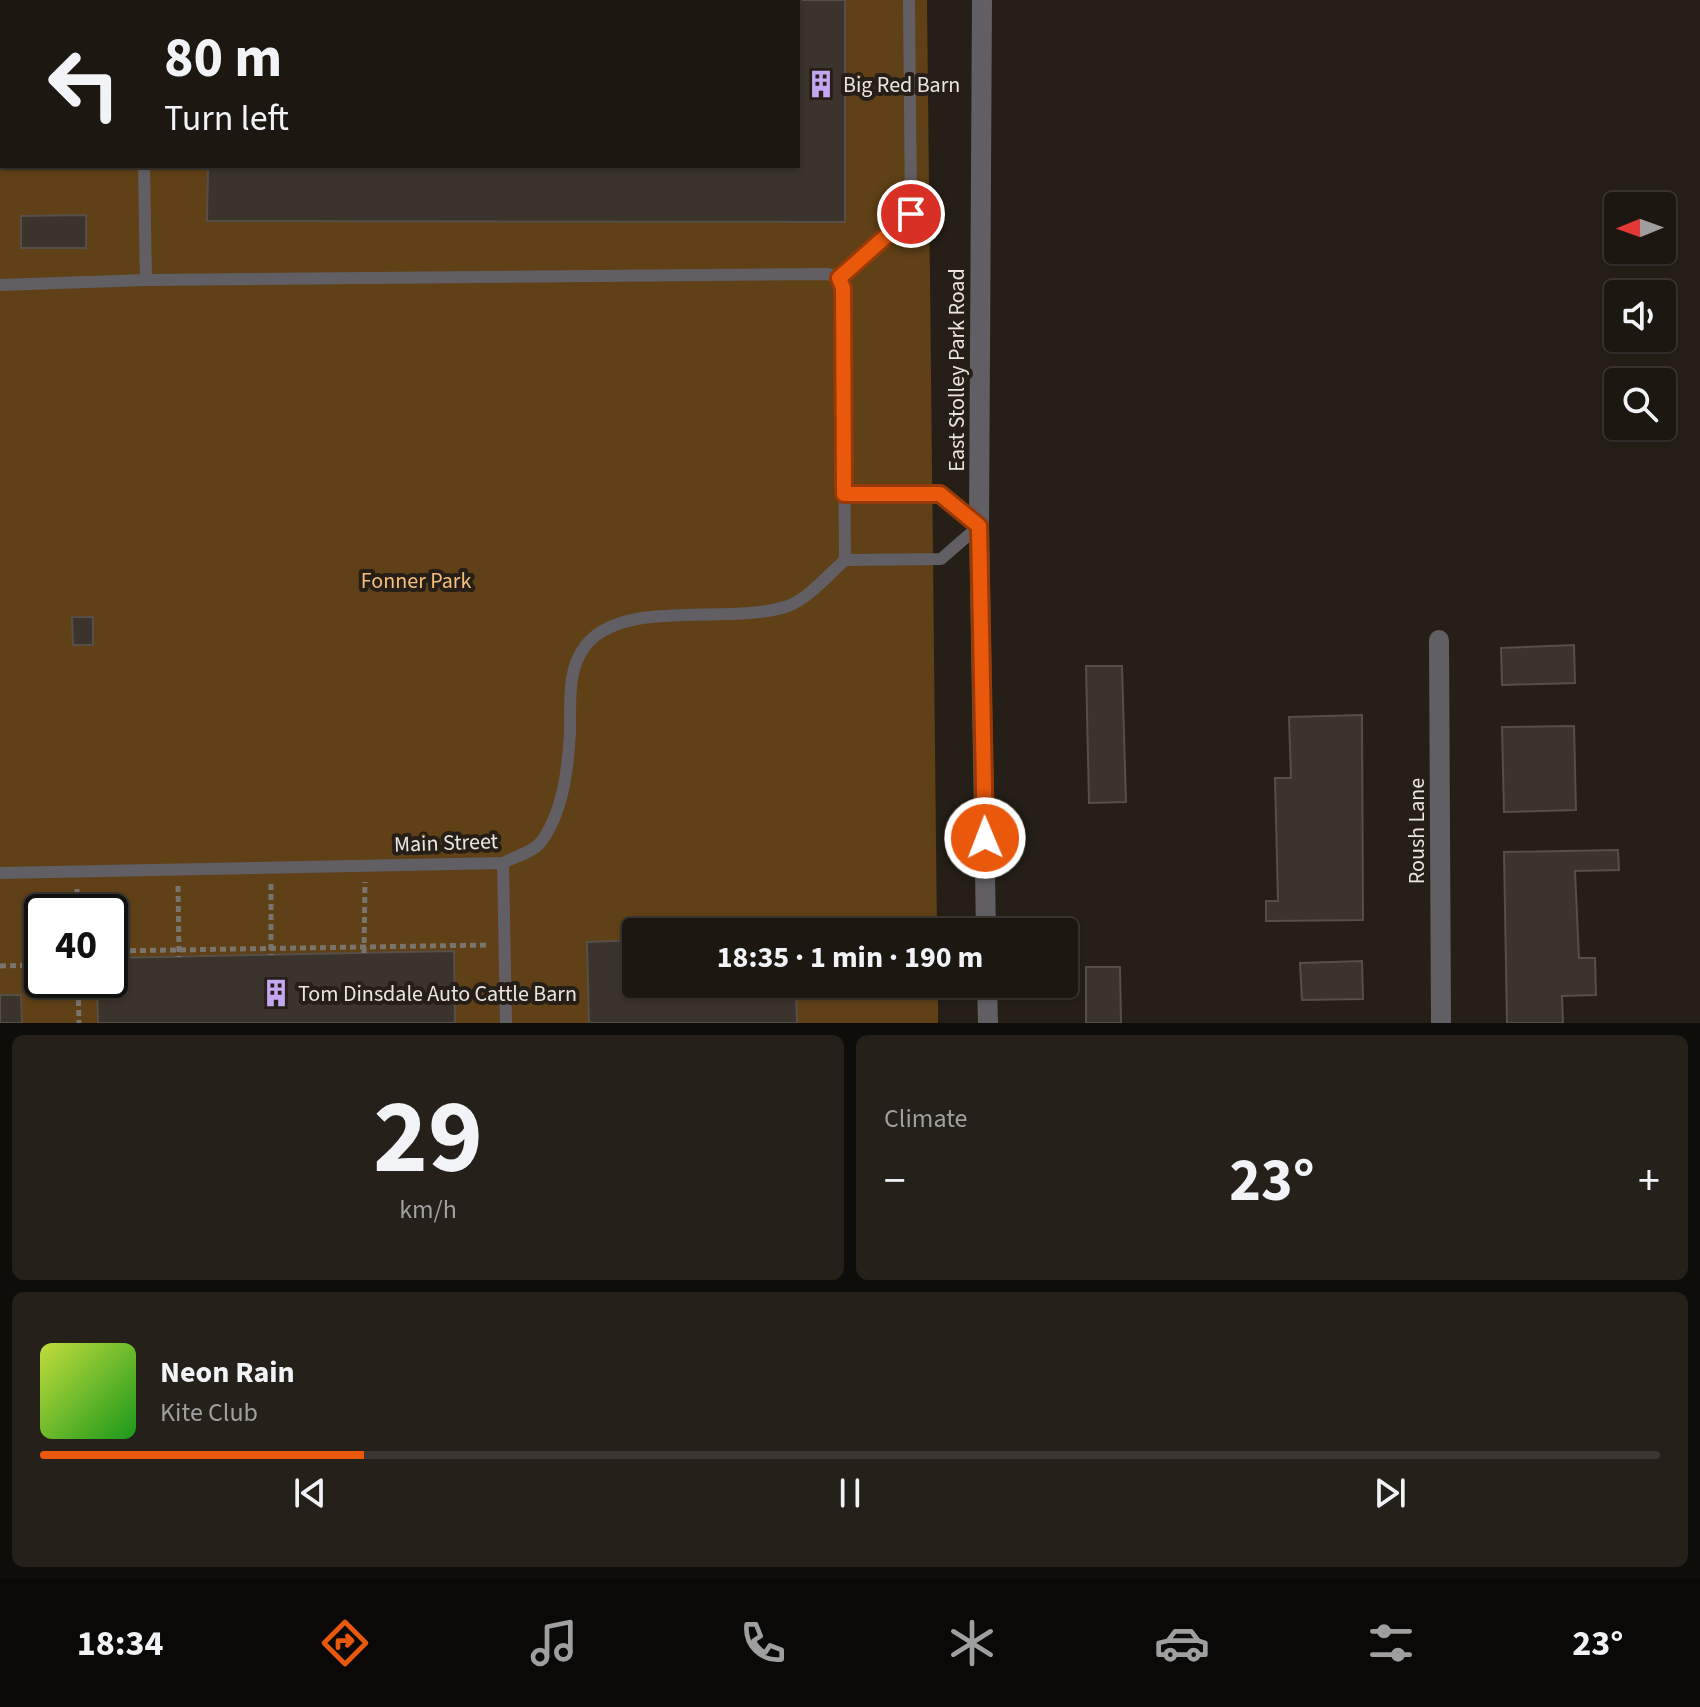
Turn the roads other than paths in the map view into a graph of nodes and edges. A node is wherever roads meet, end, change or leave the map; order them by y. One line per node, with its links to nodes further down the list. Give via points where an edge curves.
1 (909, 0): 4 (lane, via 911,214)
2 (982, 0): 8 (street, East Stolley Park Road)
3 (144, 168): 5 (lane)
4 (839, 278): 5 (lane, via 828,274); 7 (lane)
5 (146, 280): 6 (lane)
6 (0, 285)
7 (844, 494): 8 (lane, via 940,494); 9 (lane)
8 (979, 526): 9 (lane, via 941,559); 13 (street, East Stolley Park Road)
9 (845, 560): 11 (lane, Main Street, via 792,604 752,615 625,619 604,627 584,647 572,672 570,738 558,811 539,845)
10 (1439, 640): 17 (street, Roush Lane)
11 (503, 863): 12 (lane, Main Street); 15 (lane)
12 (0, 873)
13 (986, 918)
14 (987, 998): 16 (street)
15 (506, 1023)
16 (988, 1023)
17 (1441, 1023)

